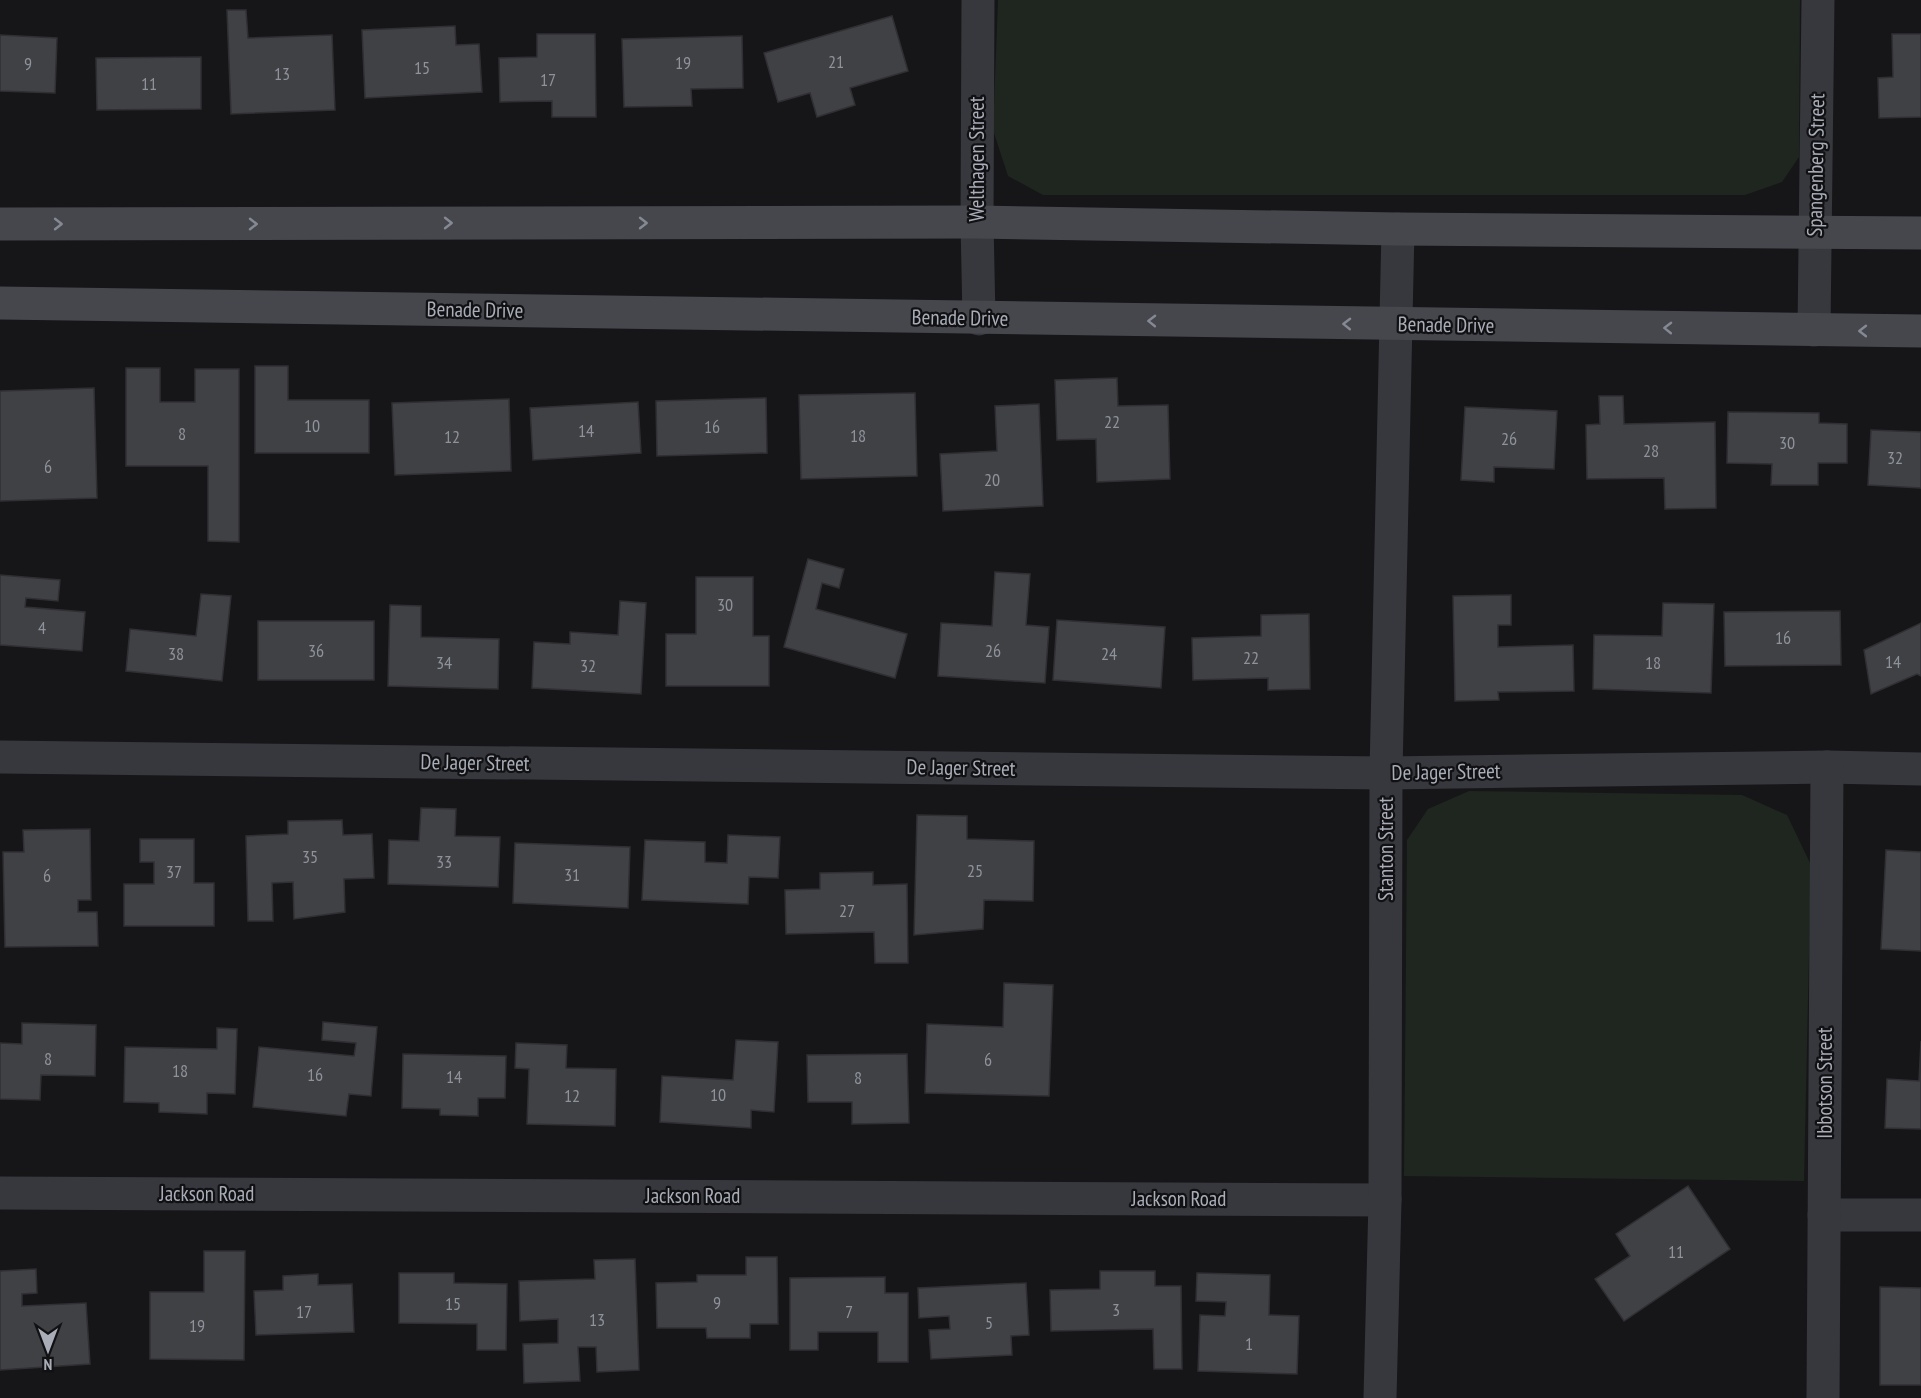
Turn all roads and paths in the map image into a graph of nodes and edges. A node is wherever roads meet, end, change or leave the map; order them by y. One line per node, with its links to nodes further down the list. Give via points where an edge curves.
1 (978, 0): 3 (street, Welthagen Street)
2 (1818, 0): 6 (street, Spangenberg Street)
3 (977, 222): 4 (street, one-way to 3); 5 (street); 9 (street, Welthagen Street)
4 (0, 224)
5 (1398, 229): 6 (street); 10 (street, Stanton Street)
6 (1815, 232): 7 (street); 11 (street, Spangenberg Street)
7 (1921, 233)
8 (0, 303): 9 (street, Benade Drive)
9 (979, 319): 10 (street, Benade Drive, one-way to 9)
10 (1396, 324): 11 (street, Benade Drive, one-way to 10); 16 (street, Stanton Street)
11 (1814, 330): 12 (street, Benade Drive, one-way to 11)
12 (1921, 331)
13 (0, 757): 16 (street, De Jager Street)
14 (1827, 767): 15 (street, De Jager Street); 16 (street, De Jager Street); 19 (street, Ibbotson Street)
15 (1921, 769)
16 (1386, 773): 18 (street, Stanton Street)
17 (0, 1193): 18 (street, Jackson Road)
18 (1385, 1200): 21 (street, Stanton Street)
19 (1824, 1215): 20 (street); 22 (street, Ibbotson Street)
20 (1921, 1215)
21 (1380, 1398)
22 (1823, 1398)

